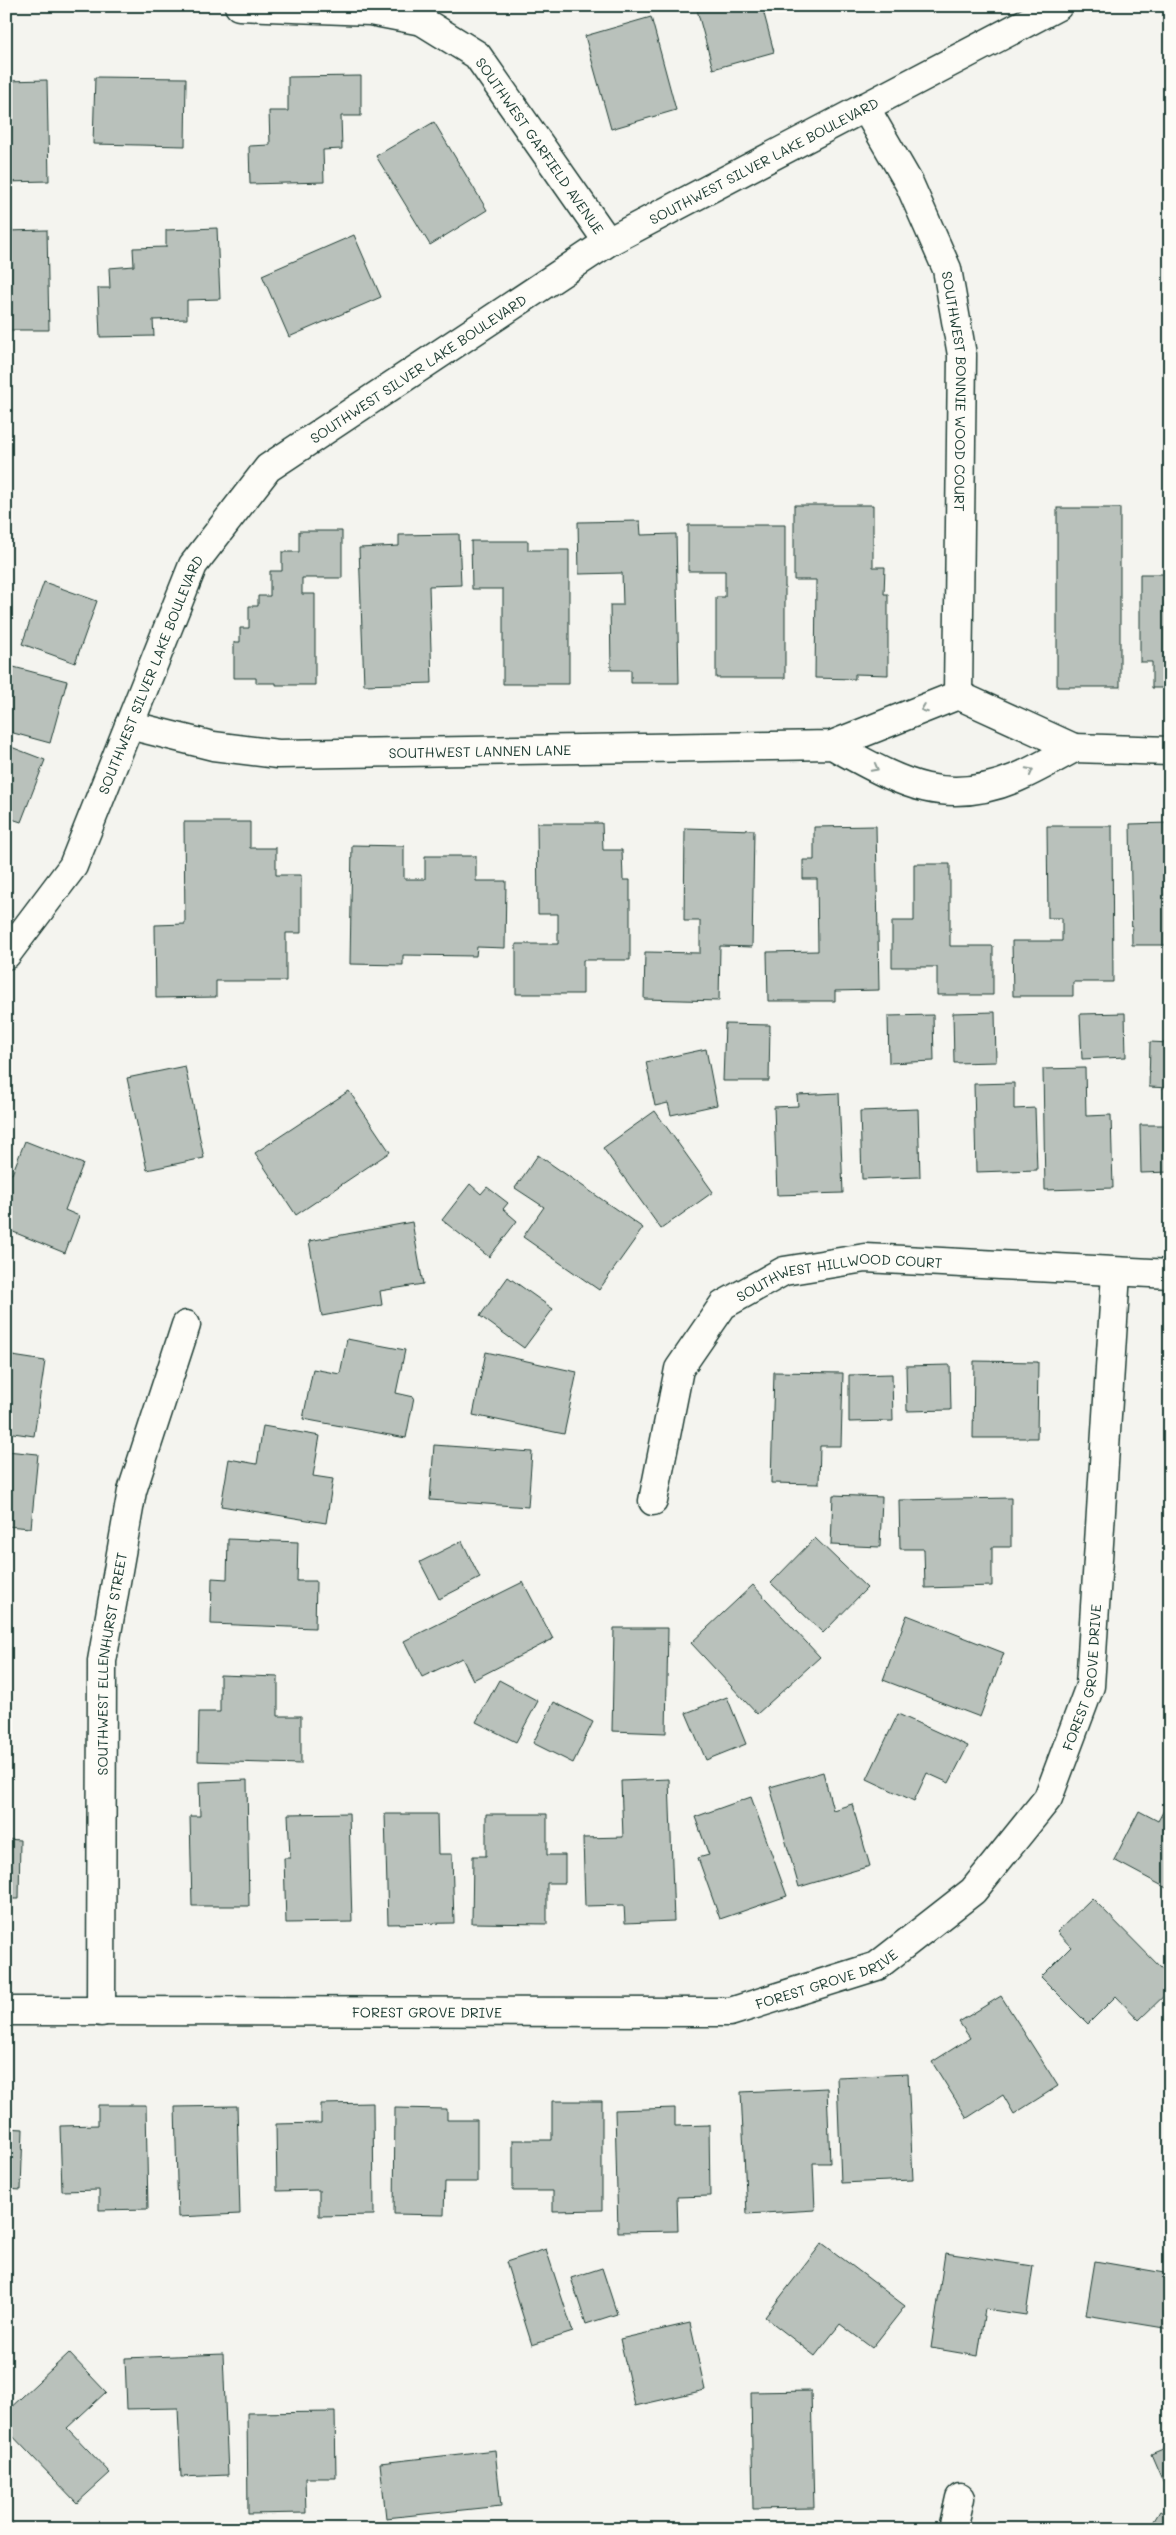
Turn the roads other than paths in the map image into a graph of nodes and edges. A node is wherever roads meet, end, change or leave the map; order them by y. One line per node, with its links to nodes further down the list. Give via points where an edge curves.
1 (239, 6): 4 (street, SOUTHWEST GARFIELD AVENUE, via 370,11 422,21 478,55)
2 (1058, 6): 3 (street, SOUTHWEST SILVER LAKE BOULEVARD)
3 (865, 107): 4 (street, SOUTHWEST SILVER LAKE BOULEVARD); 5 (street, SOUTHWEST BONNIE WOOD COURT, via 909,183 948,269 962,356)
4 (608, 242): 6 (street, SOUTHWEST SILVER LAKE BOULEVARD, via 268,468 193,565)
5 (958, 696): 7 (street, SOUTHWEST LANNEN LANE, one-way to 7); 8 (street, SOUTHWEST LANNEN LANE)
6 (129, 726): 7 (street, SOUTHWEST LANNEN LANE, via 213,746 278,754); 10 (street, SOUTHWEST SILVER LAKE BOULEVARD, via 73,866)
7 (832, 745): 8 (street, SOUTHWEST LANNEN LANE, one-way to 8, via 892,777 916,786 953,793 1016,779)
8 (1074, 748): 9 (street, SOUTHWEST LANNEN LANE)
9 (1170, 751)
10 (6, 955)
11 (1116, 1273): 12 (street, SOUTHWEST HILLWOOD COURT); 14 (street, SOUTHWEST HILLWOOD COURT, via 865,1258 784,1271 723,1305 678,1369); 16 (street, FOREST GROVE DRIVE, via 1090,1686 1048,1798 973,1891 877,1966 730,2012)
12 (1170, 1274)
13 (186, 1325): 16 (street, SOUTHWEST ELLENHURST STREET, via 132,1492 102,1661)
14 (653, 1501)
15 (6, 2011): 16 (street, FOREST GROVE DRIVE)
16 (101, 2012)
17 (960, 2498): 18 (street)
18 (953, 2529)

